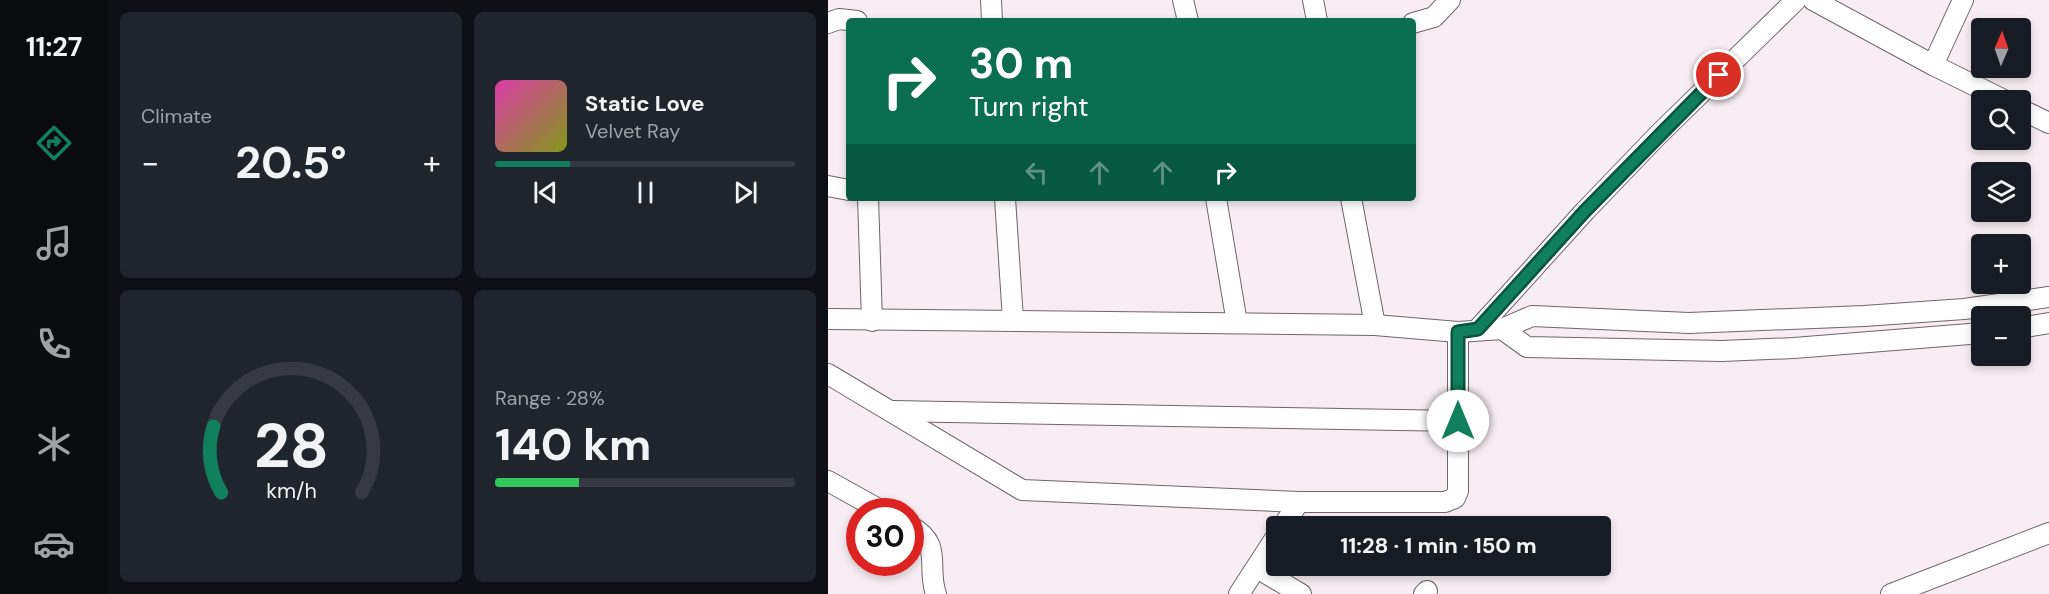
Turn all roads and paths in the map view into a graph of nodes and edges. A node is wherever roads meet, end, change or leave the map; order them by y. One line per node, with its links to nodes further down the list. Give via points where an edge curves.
1 (991, 0): 8 (street)
2 (1183, 0): 9 (street)
3 (1313, 0): 10 (street)
4 (1449, 0): 12 (street, via 1434,17)
5 (1796, 0): 32 (street, via 1658,135)
6 (1813, 0): 14 (street)
7 (1963, 0): 14 (street)
8 (992, 18)
9 (1187, 18)
10 (1316, 18)
11 (846, 20): 13 (street)
12 (1416, 21)
13 (828, 23)
14 (1933, 65): 15 (street)
15 (1984, 90)
16 (2031, 114): 17 (street)
17 (2049, 123)
18 (828, 186): 19 (street)
19 (846, 189)
20 (868, 201): 27 (street)
21 (1005, 201): 26 (street)
22 (1217, 201): 28 (street)
23 (1352, 201): 30 (street)
24 (2049, 297): 33 (street, via 1953,310 1748,321 1532,316)
25 (828, 319): 27 (street)
26 (1013, 320): 27 (street); 28 (street)
27 (872, 321)
28 (1237, 323): 30 (street)
29 (2049, 323): 31 (street)
30 (1375, 325): 34 (street)
31 (2031, 326)
32 (1478, 329): 33 (street); 34 (street)
33 (1502, 329): 35 (street, via 1527,346 1722,351)
34 (1458, 332): 38 (street)
35 (1971, 334)
36 (828, 374): 37 (street)
37 (889, 411): 38 (street); 41 (street, via 1022,490)
38 (1458, 421): 41 (street, via 1458,491 1451,501)
39 (828, 481): 40 (street)
40 (859, 498)
41 (1299, 502): 42 (street)
42 (1290, 516)
43 (2049, 533): 50 (street)
44 (924, 538): 47 (street, via 933,554)
45 (1266, 553): 46 (street)
46 (1257, 568): 48 (street); 49 (street)
47 (936, 594)
48 (1239, 594)
49 (1301, 594)
50 (1891, 594)

